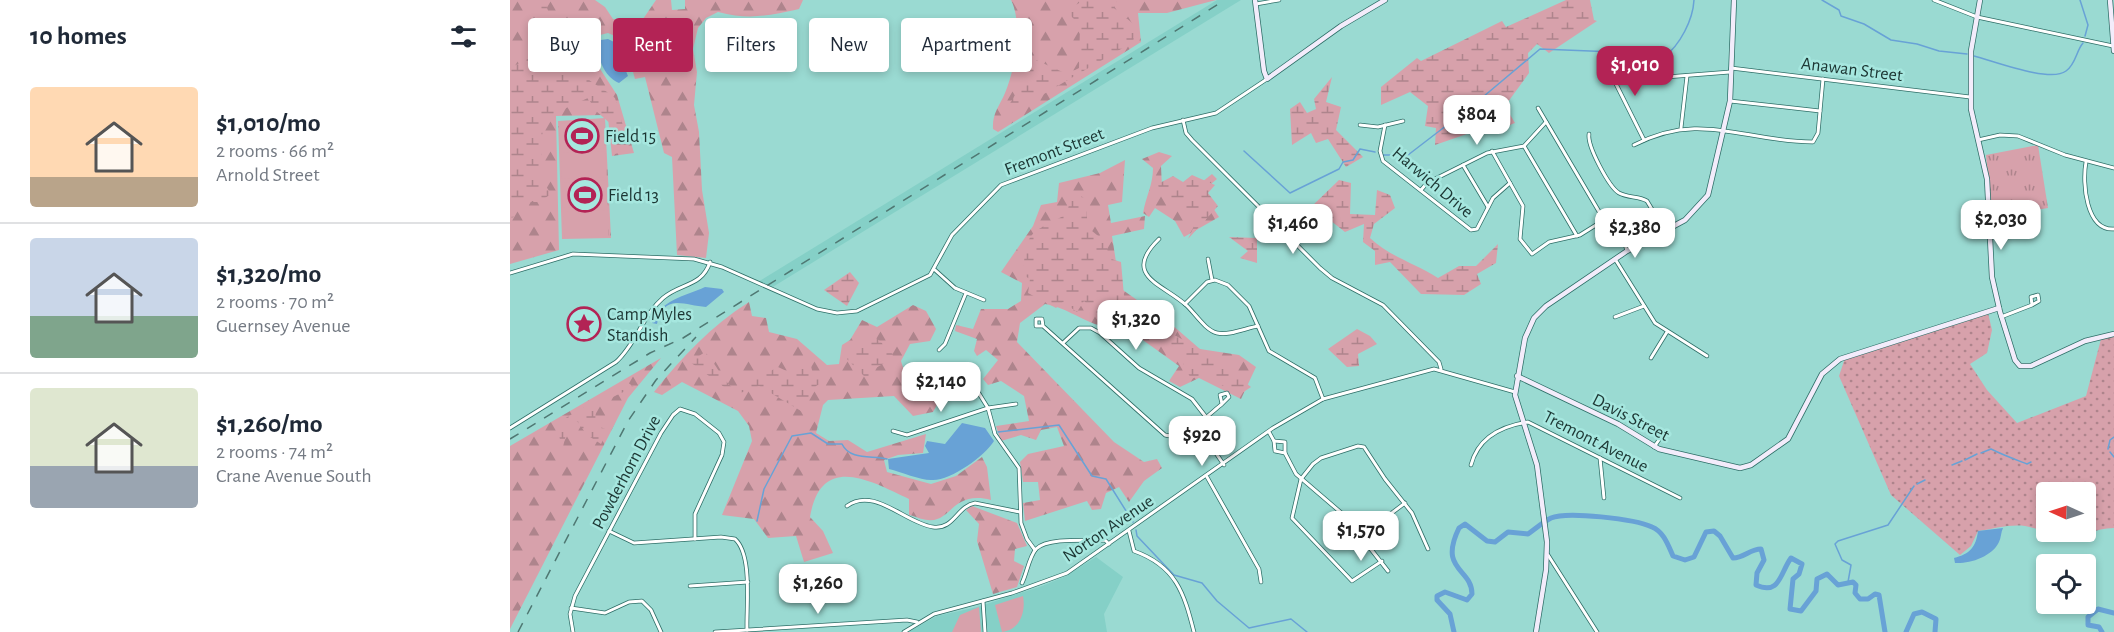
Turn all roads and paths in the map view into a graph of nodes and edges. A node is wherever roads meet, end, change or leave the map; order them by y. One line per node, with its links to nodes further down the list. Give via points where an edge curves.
1 (1278, 0): 7 (street)
2 (1385, 0): 14 (street, Fremont Street)
3 (1734, 0): 12 (street)
4 (1934, 0): 8 (street)
5 (1980, 0): 8 (street)
6 (2110, 0): 9 (street)
7 (1256, 2): 14 (street)
8 (1977, 17): 10 (street); 17 (street, via 1971,51)
9 (2113, 19): 10 (street)
10 (2113, 48)
11 (1606, 64): 16 (street)
12 (1730, 70): 13 (street, Anawan Street); 15 (street, Anawan Street); 18 (street)
13 (1687, 76): 16 (street, Anawan Street); 26 (street)
14 (1267, 79): 21 (street, Fremont Street, via 1218,112)
15 (1823, 79): 17 (street, Anawan Street); 20 (street)
16 (1615, 81): 29 (street)
17 (1970, 97): 30 (street)
18 (1730, 101): 20 (street); 27 (street)
19 (1538, 108): 23 (street)
20 (1820, 111): 27 (street, via 1814,141)
21 (1183, 120): 49 (street, Fremont Street, via 1000,186 952,235); 68 (street, via 1188,135 1320,268 1383,305 1439,362)
22 (1403, 121): 25 (street)
23 (1546, 122): 31 (street); 40 (street)
24 (1360, 124): 25 (street)
25 (1384, 125): 38 (street, Harwich Drive, via 1382,159)
26 (1681, 128): 27 (street); 29 (street)
27 (1724, 132): 42 (street, via 1708,195 1690,216)
28 (1589, 134): 42 (street, via 1589,146 1614,189 1647,201)
29 (1644, 140): 32 (street)
30 (1978, 140): 34 (street, via 1997,135 2018,136); 57 (street, via 1987,179 1990,261)
31 (1524, 146): 33 (street); 43 (street)
32 (1634, 146)
33 (1492, 151): 35 (street); 37 (street)
34 (2085, 162): 36 (street); 41 (street, via 2093,219 2101,227)
35 (1463, 165): 38 (street); 39 (street)
36 (2114, 168)
37 (1510, 183): 39 (street, Harwich Drive); 43 (street, via 1523,206 1520,239 1532,254 1551,241)
38 (1421, 190): 39 (street, Harwich Drive, via 1472,231 1477,229)
39 (1488, 207)
40 (1604, 220): 43 (street); 45 (street, via 1616,223)
41 (2114, 229)
42 (1665, 231): 45 (street)
43 (1577, 236)
44 (1159, 239): 54 (street, via 1146,255 1145,274)
45 (1627, 251): 47 (street)
46 (1208, 259): 51 (street)
47 (1615, 259): 56 (street); 69 (street, via 1536,315)
48 (710, 262): 49 (street, via 817,309 840,313 860,310 922,280); 50 (street, via 575,254); 79 (street, via 698,281 658,303 616,362)
49 (934, 270): 52 (street)
50 (510, 273)
51 (1212, 280): 54 (street, via 1200,286); 61 (street, via 1226,284 1245,301)
52 (966, 293): 53 (street); 65 (street, via 945,345)
53 (984, 300)
54 (1185, 304): 61 (street, via 1216,333)
55 (2032, 305): 59 (street)
56 (1644, 306): 58 (street); 62 (street, via 1653,321)
57 (1999, 308): 59 (street); 84 (street, Davis Street, via 1840,359 1822,374 1791,435 1751,465 1731,467)
58 (1616, 317)
59 (2001, 317): 63 (street, via 2015,360 2022,366 2031,366 2085,341)
60 (1043, 326): 64 (street)
61 (1258, 326): 72 (street, via 1269,351 1315,378)
62 (1667, 332): 66 (street); 67 (street)
63 (2114, 333)
64 (1063, 343): 76 (street, via 1079,328 1095,329 1140,368 1192,399); 78 (street, via 1163,434 1177,436)
65 (939, 350)
66 (1707, 356)
67 (1651, 358)
68 (1441, 370): 71 (street, Norton Avenue); 72 (street, Norton Avenue, via 1428,370)
69 (1517, 376): 71 (street); 84 (street, Davis Street, via 1618,424)
70 (970, 379): 75 (street)
71 (1515, 392): 77 (street)
72 (1323, 399): 81 (street, Norton Avenue)
73 (1016, 404): 75 (street)
74 (1222, 404): 76 (street)
75 (988, 408): 80 (street, via 907,435); 95 (street, via 995,434 1020,470)
76 (1206, 417): 78 (street)
77 (1523, 422): 86 (street, Tremont Avenue); 88 (street, via 1480,444); 103 (street, via 1538,465)
78 (1196, 424): 87 (street)
79 (510, 428)
80 (893, 431)
81 (1269, 432): 83 (street); 87 (street, Norton Avenue)
82 (1661, 437): 84 (street)
83 (1274, 441): 85 (street, via 1275,451); 85 (street, via 1285,442)
84 (1654, 447)
85 (1285, 453): 90 (street)
86 (1600, 458): 91 (street); 92 (street, Tremont Avenue)
87 (1224, 465): 89 (street, Norton Avenue)
88 (1472, 465)
89 (1207, 477): 96 (street, Norton Avenue); 107 (street, via 1257,566)
90 (1301, 479): 93 (street, via 1317,460 1361,446); 98 (street, via 1343,514); 104 (street, via 1291,515 1294,522 1352,581)
91 (1604, 498)
92 (1680, 498)
93 (1405, 503): 98 (street); 101 (street)
94 (847, 506): 95 (street, via 872,500 938,528 951,523 968,504)
95 (1020, 512): 102 (street, via 1024,533)
96 (1129, 530): 100 (street, Norton Avenue); 119 (street, via 1134,550 1149,557 1181,588)
97 (609, 531): 99 (street, via 634,543); 99 (street, Powderhorn Drive, via 666,425 675,412 684,409 719,433 724,444 695,514); 111 (street, Powderhorn Drive)
98 (1360, 537): 104 (street)
99 (695, 539): 106 (street, via 727,537 737,541)
100 (1109, 544): 102 (street, via 1105,540 1055,541); 110 (street, Norton Avenue, via 1055,579)
101 (1428, 549)
102 (1035, 550): 108 (street)
103 (1547, 554): 120 (street); 121 (street)
104 (1382, 561): 105 (street)
105 (1388, 572)
106 (748, 582): 109 (street); 113 (street)
107 (1261, 582)
108 (1022, 584)
109 (690, 586)
110 (983, 601): 112 (street, Norton Avenue); 118 (street)
111 (571, 608): 114 (street); 115 (street, via 605,613 629,602 642,601)
112 (917, 622): 113 (street); 117 (street, Norton Avenue)
113 (747, 630): 116 (street)
114 (573, 632)
115 (661, 632)
116 (715, 632)
117 (904, 632)
118 (985, 632)
119 (1194, 632)
120 (1536, 632)
121 (1597, 632)

